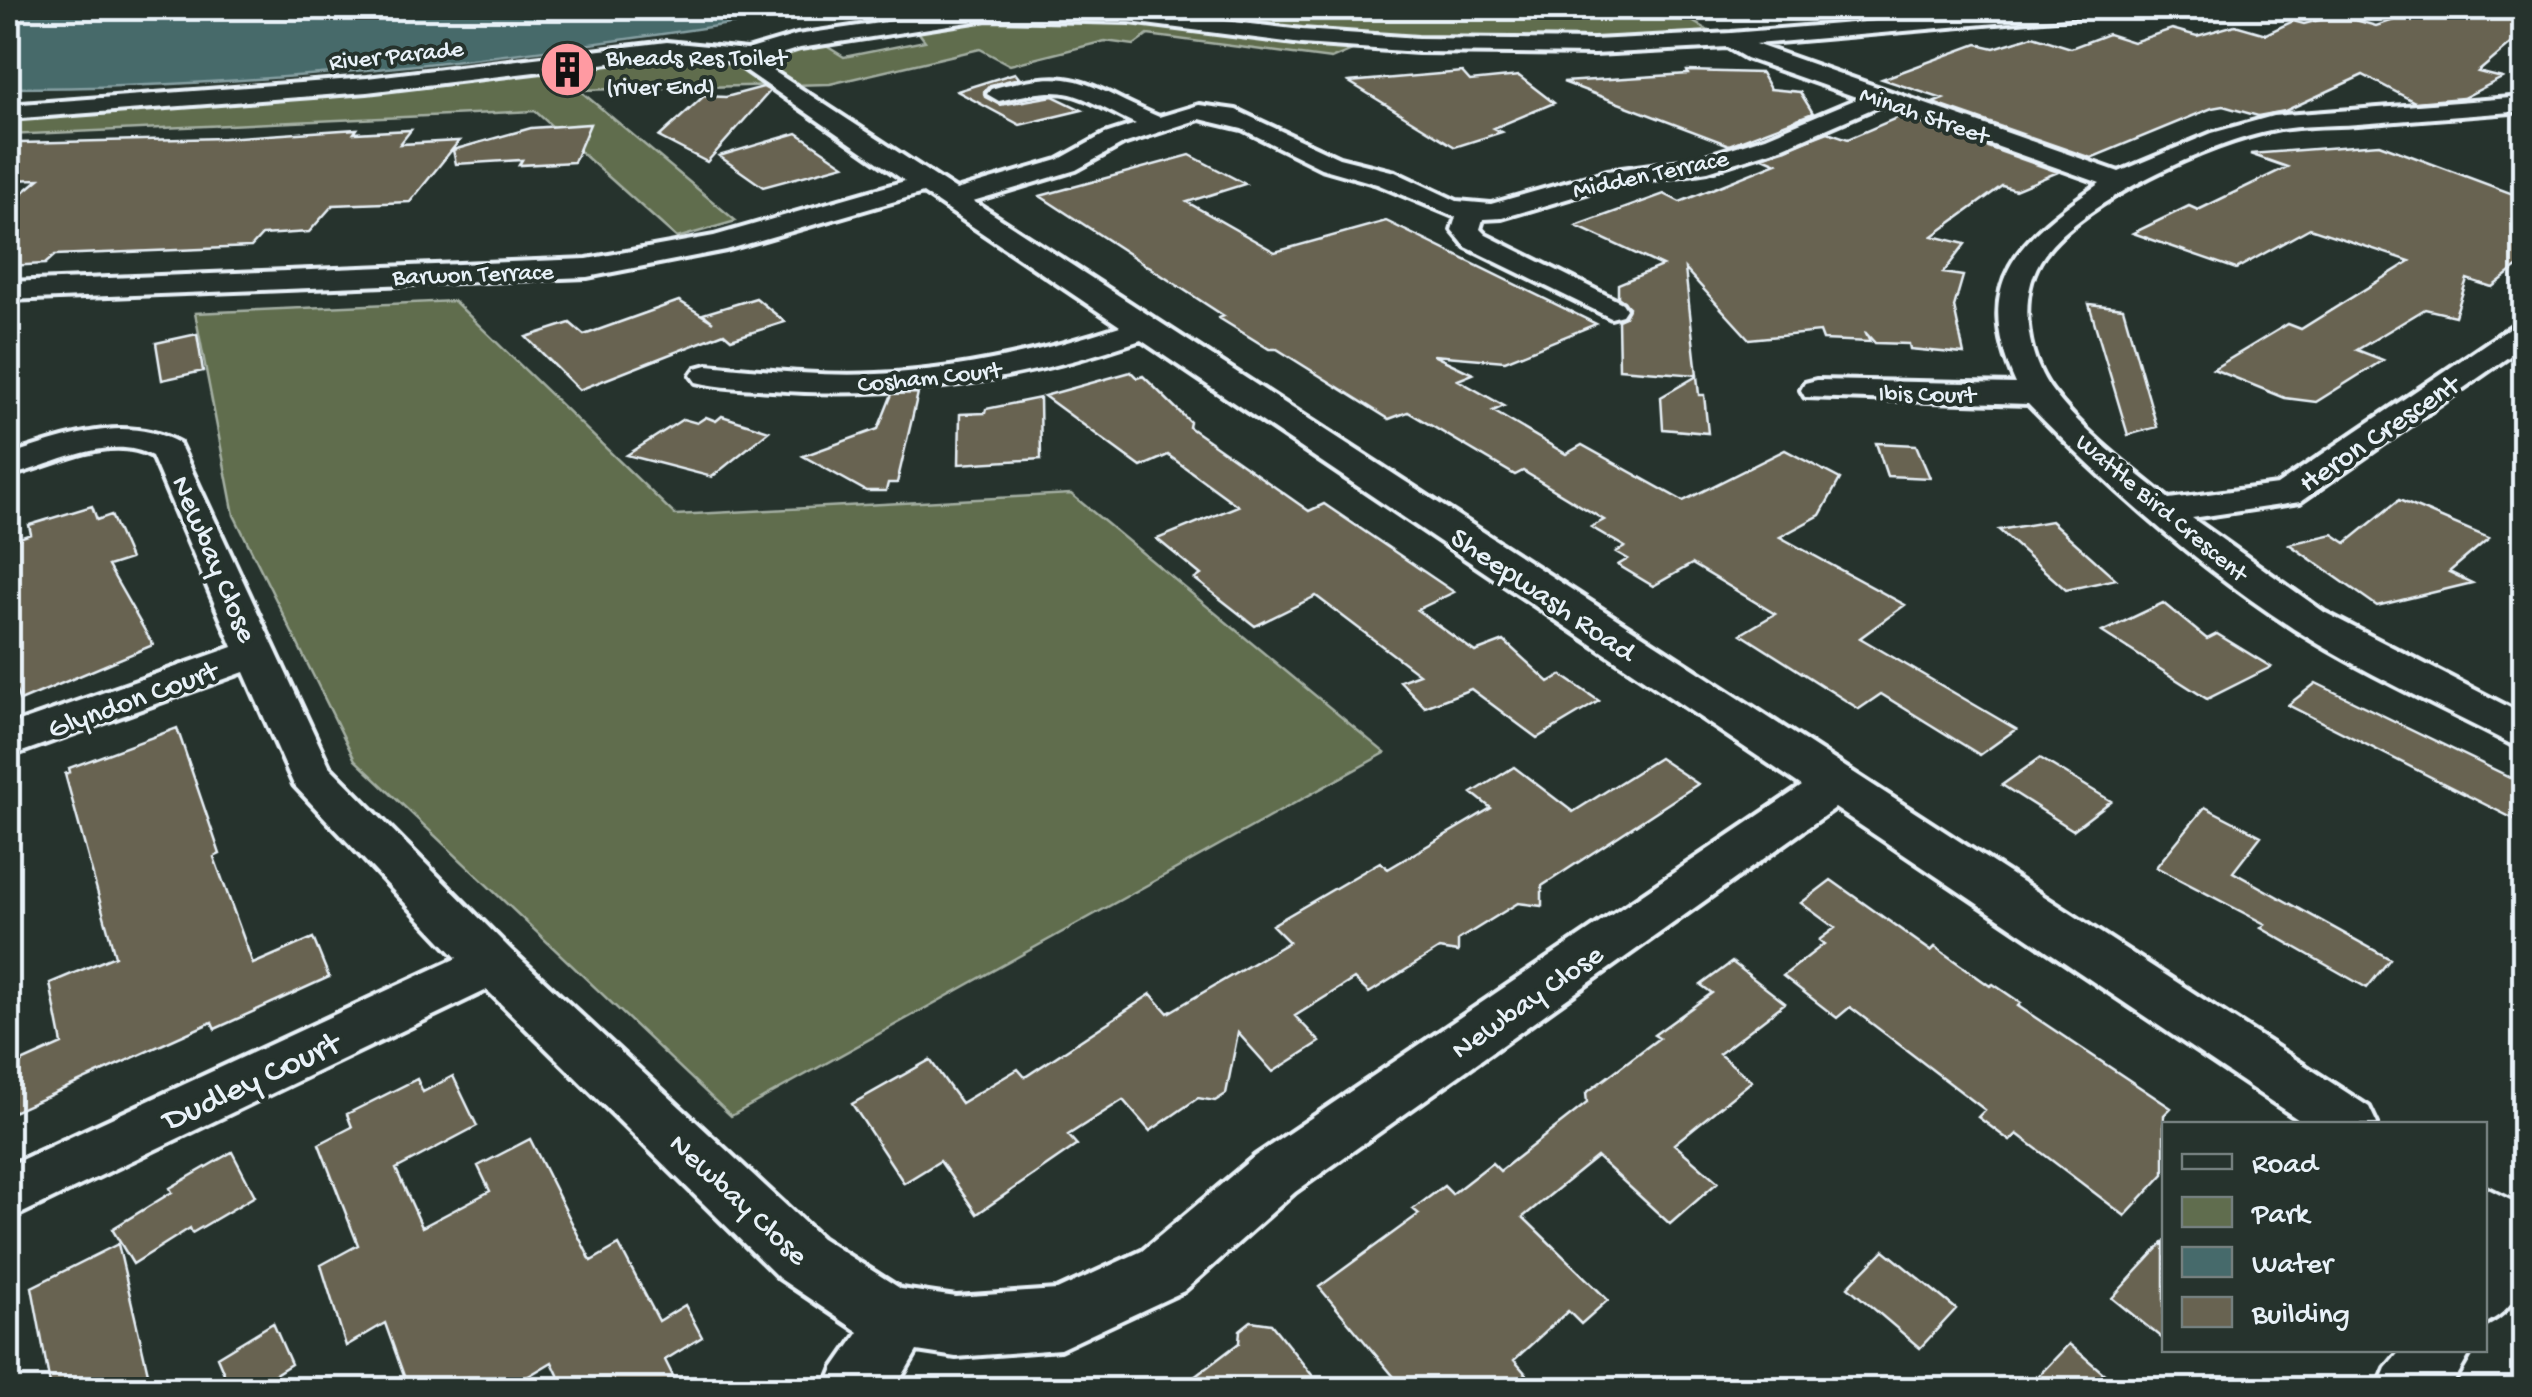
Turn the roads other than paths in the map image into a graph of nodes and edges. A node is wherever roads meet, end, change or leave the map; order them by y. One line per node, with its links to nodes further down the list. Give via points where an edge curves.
1 (2102, 8): 2 (street, River Parade)
2 (1731, 40): 3 (street, River Parade, via 1418,45 1130,16 1006,13 797,42); 5 (street, Minah Street)
3 (748, 57): 7 (street, River Parade, via 667,49 351,86); 10 (street, Sheepwash Road, via 746,64)
4 (999, 94): 8 (street, via 1059,82)
5 (1881, 97): 9 (street, Minah Street); 11 (street, Midden Terrace, via 1699,166 1607,179)
6 (2524, 105): 9 (street, Wattle Bird Crescent, via 2274,123)
7 (8, 112)
8 (1156, 124): 10 (street, via 1067,165); 11 (street, via 1198,112 1227,115 1330,164 1386,178)
9 (2120, 181): 18 (street, Wattle Bird Crescent, via 2032,251 2015,287 2012,324)
10 (939, 191): 12 (street, Barwon Terrace, via 648,260); 14 (street, Sheepwash Road)
11 (1471, 214): 13 (street, via 1466,230 1476,242)
12 (8, 291)
13 (1611, 309)
14 (1145, 328): 16 (street, Cosham Court, via 994,372 925,380 824,384); 24 (street, Sheepwash Road)
15 (2524, 332): 20 (street, Heron Crescent, via 2287,494)
16 (707, 374)
17 (1817, 390): 18 (street, Ibis Court)
18 (2037, 394): 20 (street, Wattle Bird Crescent)
19 (8, 466): 21 (street, Newbay Close, via 107,440 156,442 176,466)
20 (2161, 511): 22 (street, Wattle Bird Crescent, via 2310,621)
21 (257, 653): 23 (street, Glyndon Court); 25 (street, Newbay Close, via 310,774)
22 (2524, 733)
23 (8, 742)
24 (1834, 786): 26 (street, Sheepwash Road); 31 (street, Newbay Close, via 1275,1174 1163,1272 1060,1319 956,1327)
25 (493, 964): 27 (street, Dudley Court); 31 (street, Newbay Close, via 800,1258)
26 (2346, 1122)
27 (8, 1194)
28 (2487, 1215): 29 (street)
29 (2524, 1242): 30 (street)
30 (2487, 1291)
31 (890, 1317): 33 (street, via 891,1340)
32 (2439, 1352): 34 (street)
33 (857, 1390)
34 (2410, 1390)

